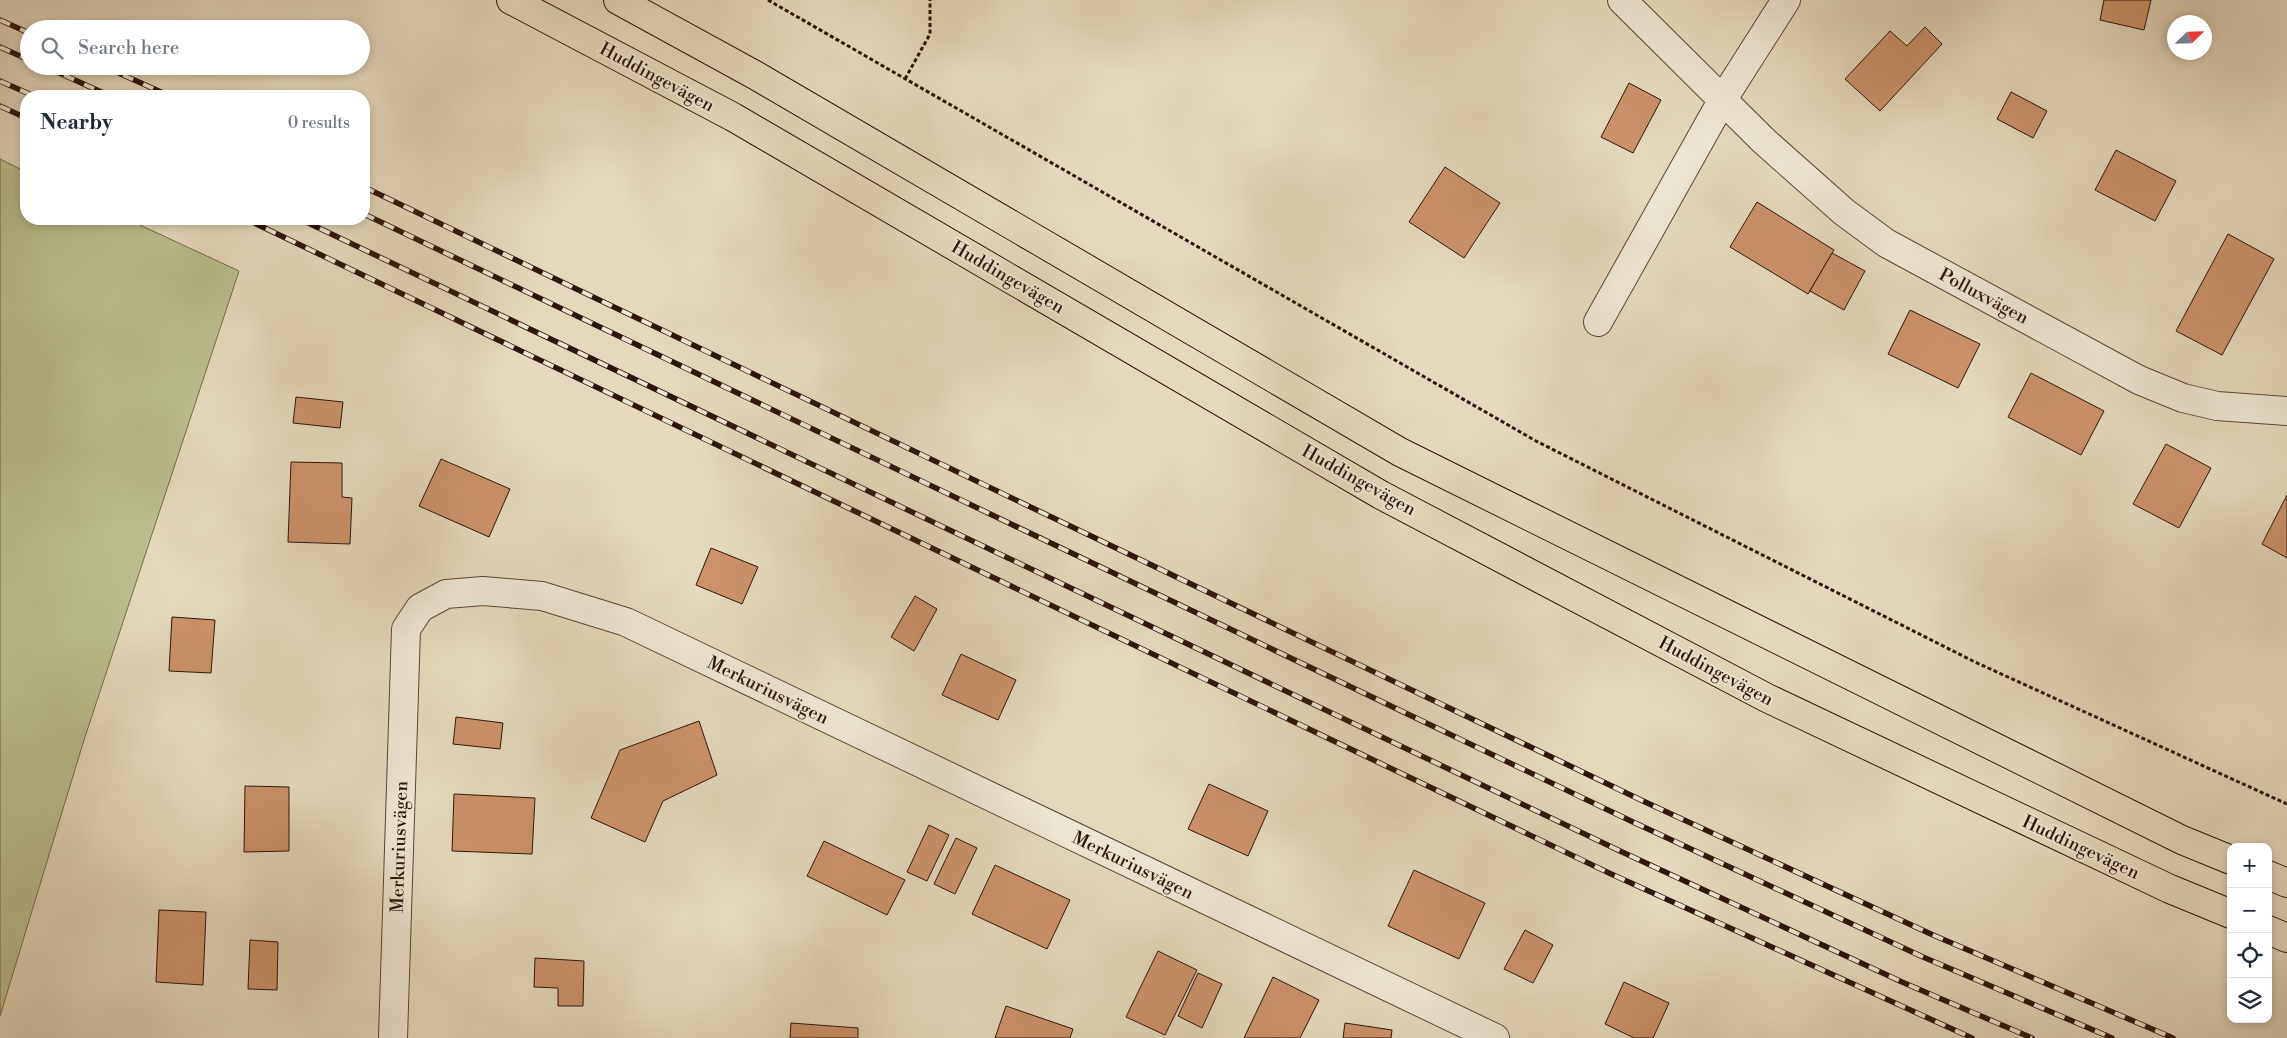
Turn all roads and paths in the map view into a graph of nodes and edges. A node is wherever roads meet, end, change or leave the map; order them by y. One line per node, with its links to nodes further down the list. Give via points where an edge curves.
1 (511, 0): 15 (main road, Huddingevägen, via 733,117 1381,494 1767,698 2170,889)
2 (618, 0): 12 (main road, via 755,75 1400,452 2173,836)
3 (768, 0): 7 (path)
4 (930, 0): 7 (path, via 930,34)
5 (1622, 0): 8 (street, Polluxvägen)
6 (1786, 0): 8 (street)
7 (905, 79): 11 (path, via 1536,441 1975,662)
8 (1723, 99): 9 (street); 10 (street, Polluxvägen, via 1764,141 1844,212 1886,243 2138,380 2183,398 2216,406)
9 (1598, 322)
10 (2287, 411)
11 (2287, 804)
12 (2227, 858)
13 (2272, 877): 14 (main road)
14 (2287, 883)
15 (2227, 912)
16 (2272, 932): 17 (main road)
17 (2287, 938)
18 (393, 1038): 19 (street, Merkuriusvägen, via 406,630 420,608 446,594 482,592 542,596 626,622)
19 (1495, 1038)

